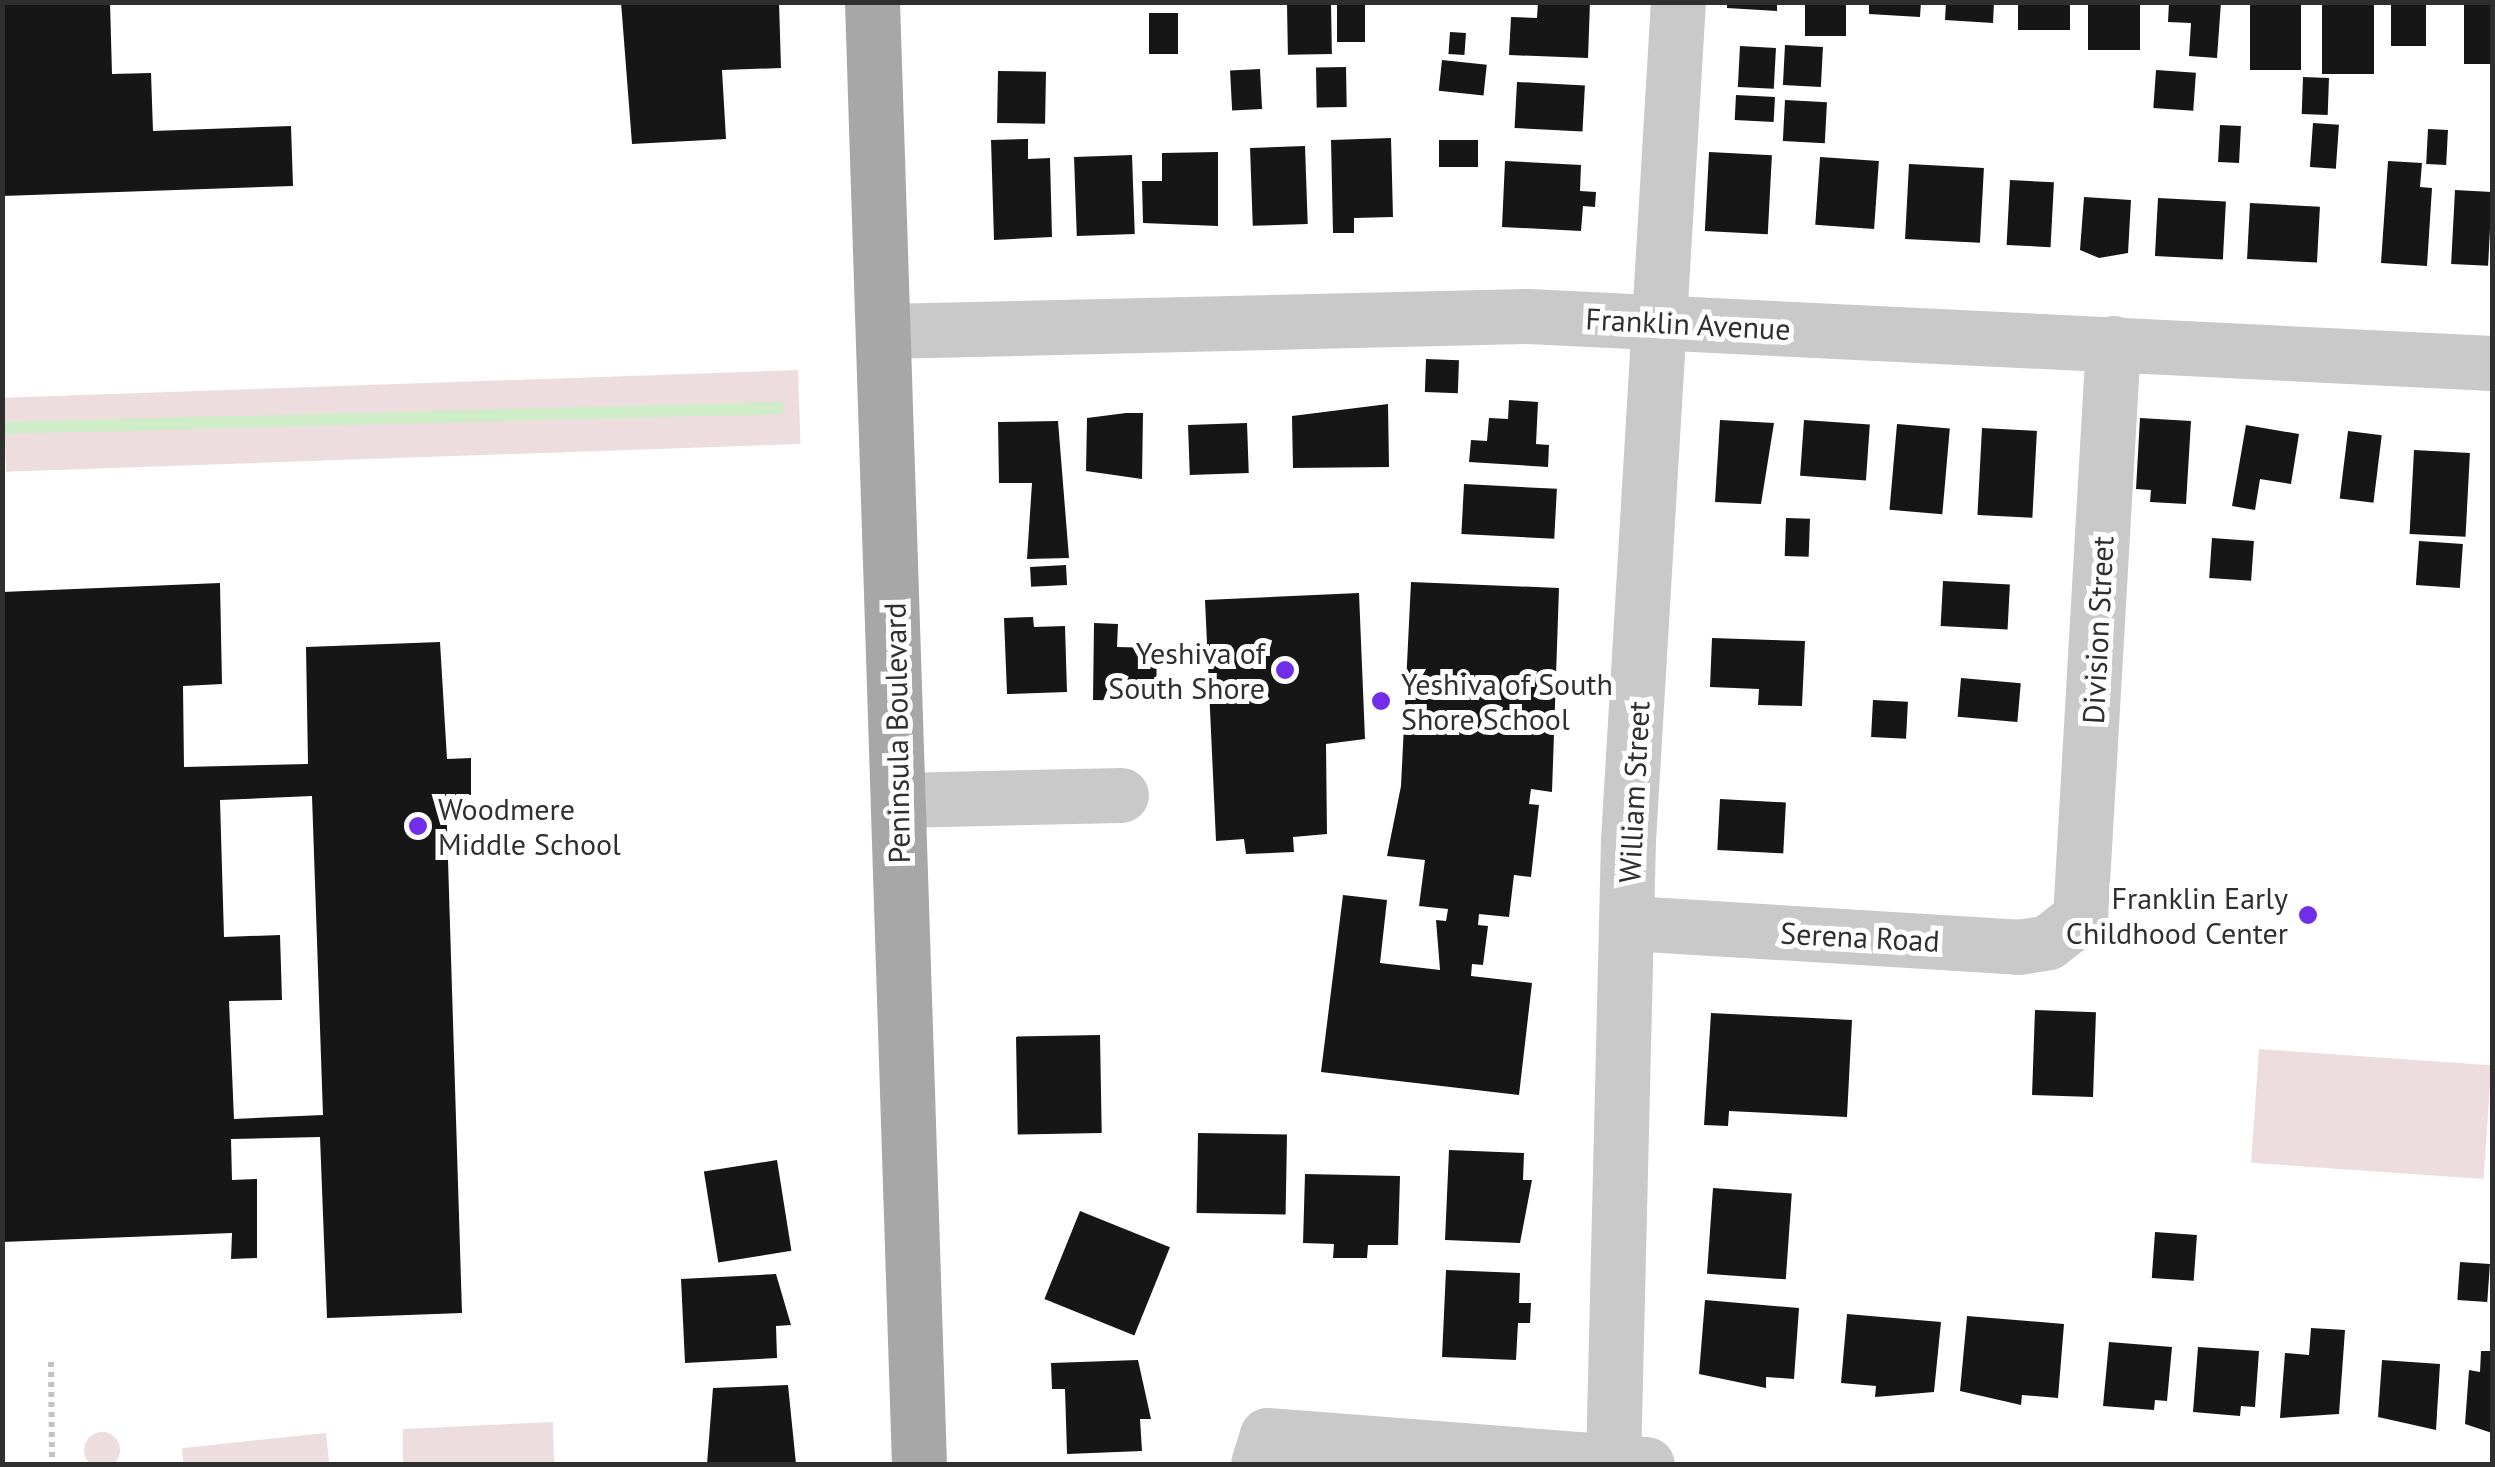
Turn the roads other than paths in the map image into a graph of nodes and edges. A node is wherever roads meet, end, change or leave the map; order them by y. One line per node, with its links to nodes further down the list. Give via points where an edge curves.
1 (872, 2): 4 (main road, Peninsula Boulevard)
2 (1678, 2): 3 (street, William Street)
3 (1664, 324): 4 (street, Franklin Avenue, via 1528,316); 5 (street, Franklin Avenue); 10 (street, William Street)
4 (884, 331): 8 (main road, Peninsula Boulevard)
5 (2113, 343): 6 (street, Franklin Avenue); 9 (street, Division Street)
6 (2492, 362)
7 (1121, 795): 8 (street)
8 (898, 800): 12 (main road, Peninsula Boulevard)
9 (2080, 918): 10 (street, Serena Road, via 2048,942 2018,947)
10 (1630, 924): 11 (street, William Street)
11 (1631, 1463): 13 (street, via 1267,1435)
12 (919, 1464)
13 (1258, 1464)

